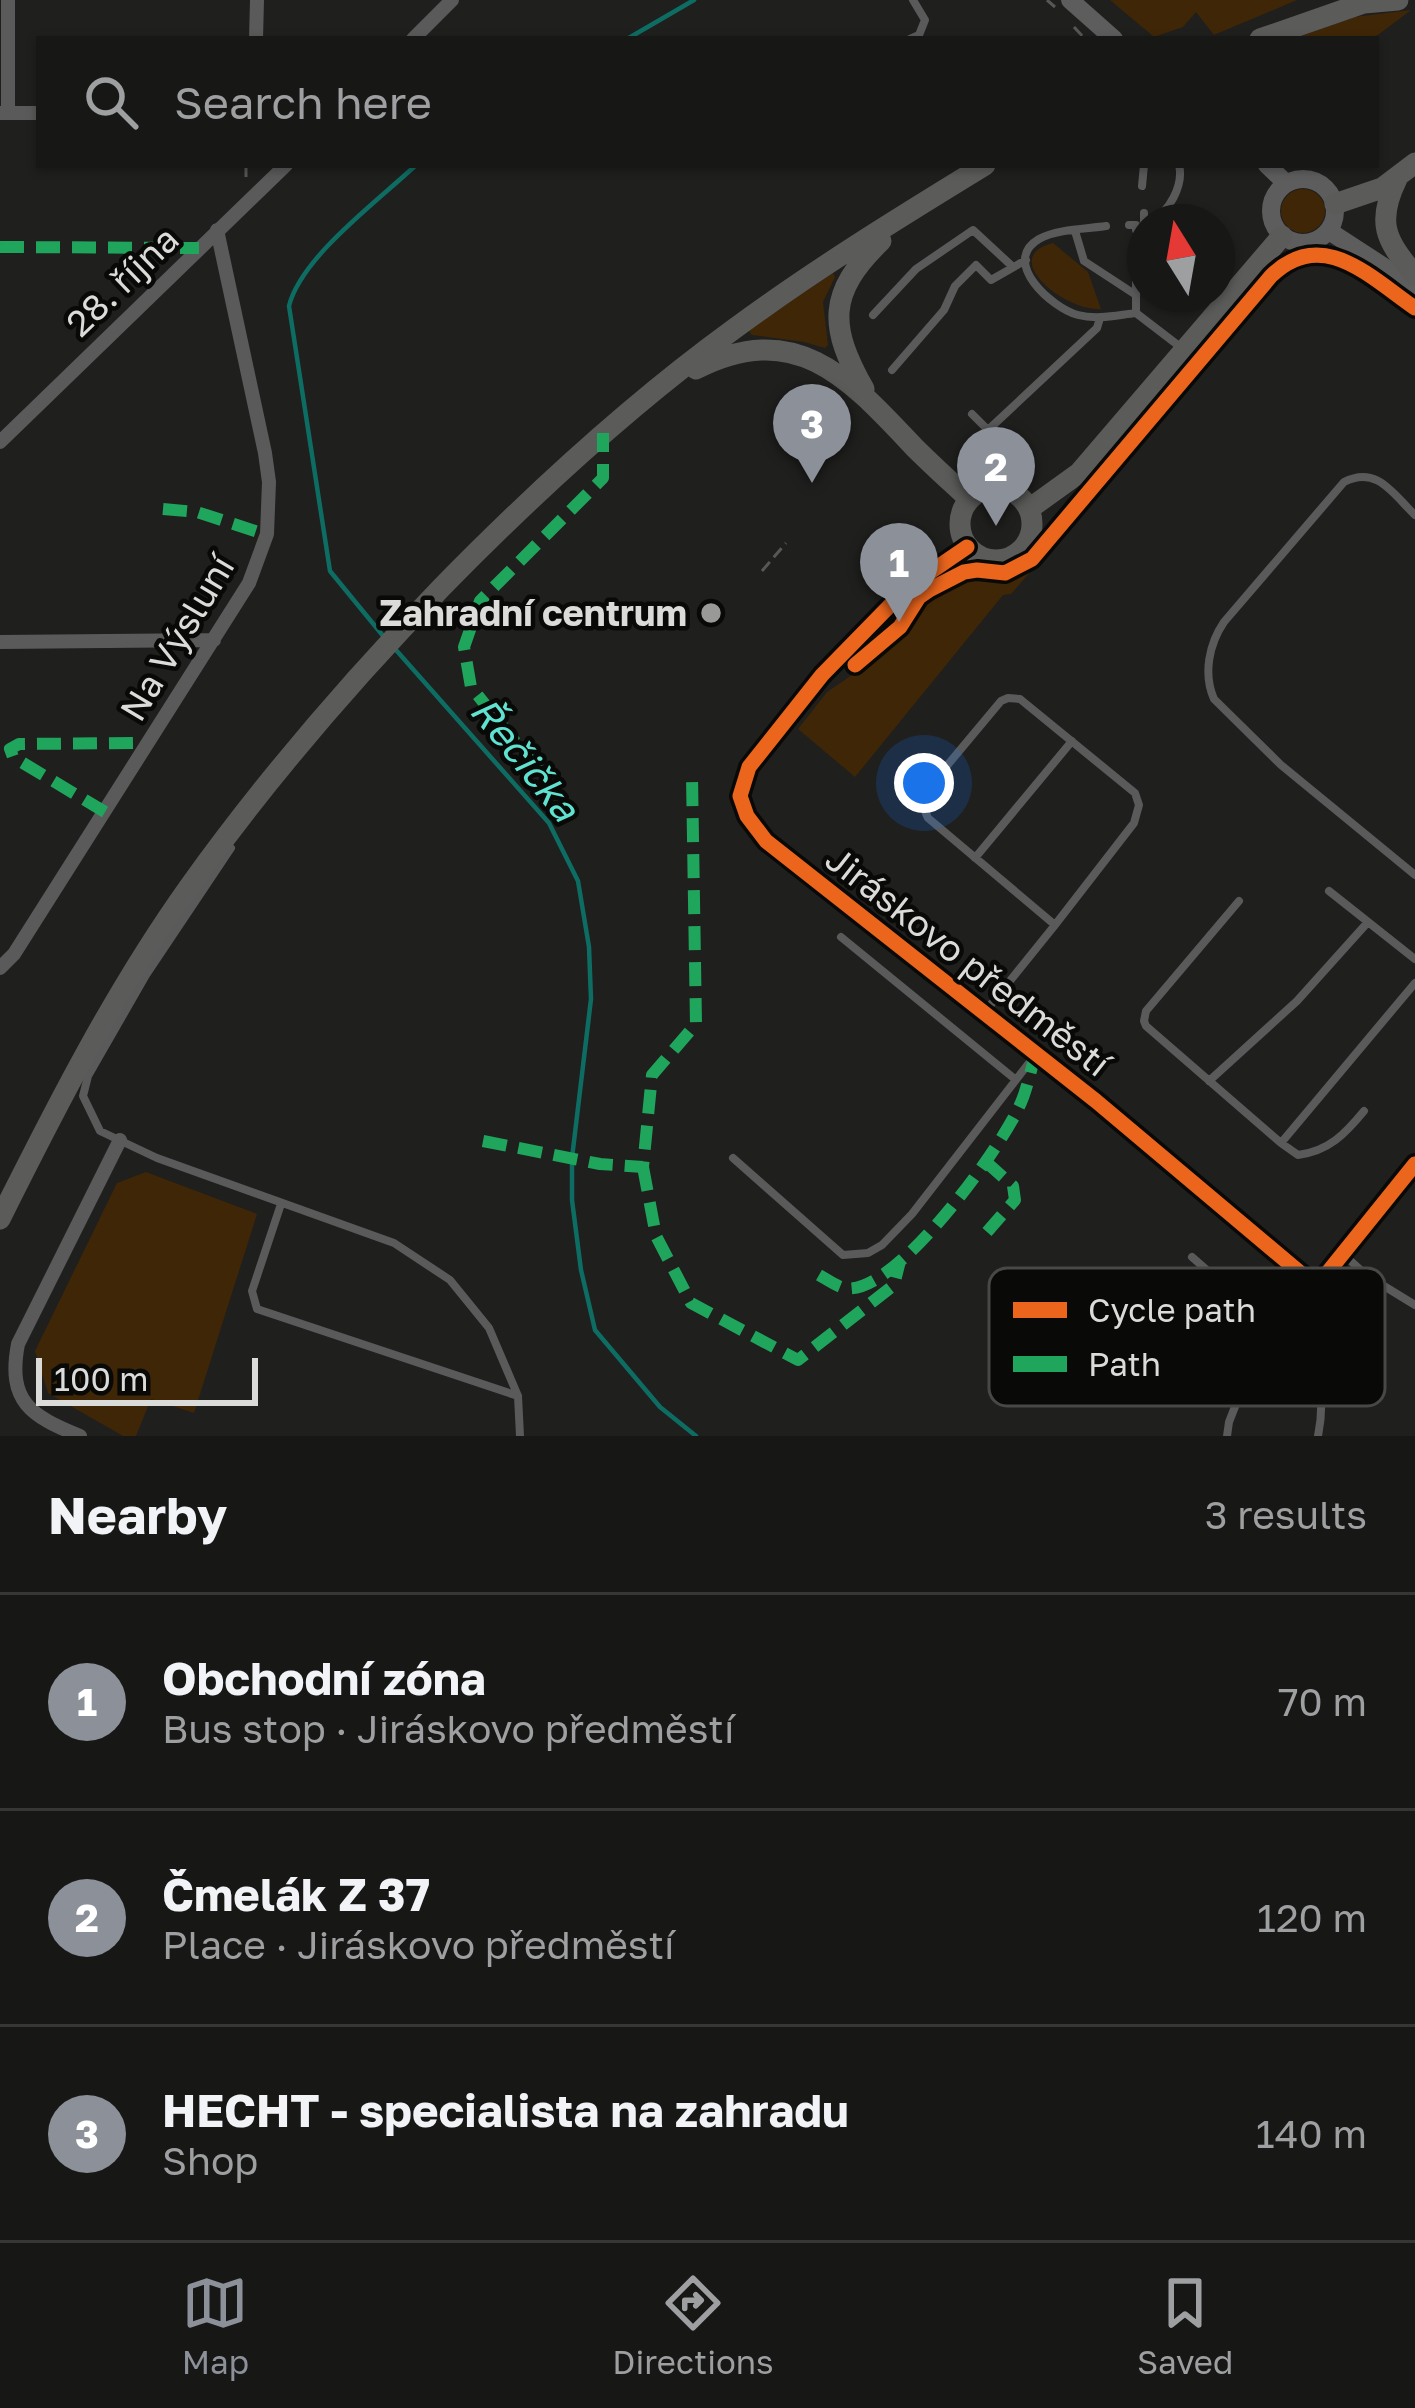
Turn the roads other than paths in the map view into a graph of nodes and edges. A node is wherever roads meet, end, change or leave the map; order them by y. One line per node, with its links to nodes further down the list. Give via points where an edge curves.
1 (8, 0): 13 (street)
2 (257, 0): 8 (street)
3 (452, 0): 9 (street)
4 (913, 0): 10 (lane, via 925,20)
5 (1070, 0): 11 (main road)
6 (1398, 0): 7 (main road)
7 (1361, 1): 12 (main road)
8 (256, 36)
9 (415, 36)
10 (917, 36)
11 (1111, 36)
12 (1268, 36)
13 (4, 113): 14 (street)
14 (36, 113)
15 (1415, 163): 22 (main road)
16 (264, 168): 24 (street)
17 (283, 168): 24 (street, 28. října)
18 (980, 168): 28 (main road)
19 (1144, 168): 25 (lane)
20 (1179, 168): 26 (lane)
21 (1270, 168): 23 (main road)
22 (1397, 179): 27 (main road); 36 (main road, via 1385,229)
23 (1286, 183): 27 (main road, via 1312,179); 33 (main road, via 1270,209)
24 (267, 184): 30 (street, 28. října)
25 (1142, 186)
26 (1167, 204)
27 (1335, 204): 32 (main road)
28 (920, 205): 44 (main road); 45 (main road, via 862,260 840,302 841,341)
29 (1106, 226): 31 (lane)
30 (217, 230): 47 (street, 28. října); 52 (street, Na Výsluní, via 269,482 249,583)
31 (1075, 231): 34 (lane, via 1036,241); 38 (lane, via 1084,262)
32 (1329, 231): 33 (main road, via 1312,243); 37 (main road)
33 (1282, 236): 42 (main road)
34 (1026, 260): 35 (lane); 41 (lane, via 1032,281 1053,302)
35 (1013, 267): 40 (lane, via 973,230 932,256); 43 (lane, via 991,280 976,266)
36 (1415, 275)
37 (1415, 287)
38 (1127, 290)
39 (1136, 313): 41 (lane); 42 (lane)
40 (872, 315)
41 (1100, 318): 46 (lane, via 988,430)
42 (1184, 350): 49 (main road, via 1079,473)
43 (892, 370)
44 (649, 395): 45 (main road, via 718,358 771,348 826,366); 54 (main road, via 507,520)
45 (871, 400): 48 (main road)
46 (972, 414)
47 (0, 442)
48 (969, 500): 49 (main road, via 1004,489); 51 (main road, via 959,526)
49 (1029, 509): 51 (main road, via 1032,532 1010,559 986,560)
50 (1415, 515): 57 (lane, via 1378,479 1344,482 1224,622 1208,665 1214,699)
51 (967, 547): 66 (street, Jiráskovo předměstí, via 907,588 822,675 749,767 740,796 766,841)
52 (214, 640): 53 (street); 64 (street, Na Výsluní)
53 (0, 642)
54 (334, 700): 71 (lane, via 181,920 88,1076 83,1096 100,1131); 76 (main road, via 150,946)
55 (1072, 741): 56 (lane); 56 (lane, via 1008,698 935,779 922,809); 61 (lane, via 1139,805 1134,823)
56 (975, 858): 61 (lane)
57 (1415, 875)
58 (1329, 891): 60 (lane)
59 (1239, 901): 69 (lane, via 1144,1016)
60 (1368, 922): 63 (lane); 69 (lane, via 1298,1001)
61 (1054, 925): 66 (lane)
62 (841, 937): 68 (lane)
63 (1415, 959)
64 (0, 968)
65 (1415, 983): 72 (lane)
66 (984, 1013): 67 (street, Jiráskovo předměstí)
67 (1036, 1054): 68 (lane); 80 (street, Jiráskovo předměstí)
68 (1016, 1080): 73 (lane, via 913,1214 868,1253 844,1256)
69 (1209, 1081): 72 (lane)
70 (1364, 1111): 72 (lane, via 1342,1138 1307,1155)
71 (120, 1140): 75 (lane); 88 (street, via 18,1344 13,1369 20,1395 43,1420)
72 (1281, 1142)
73 (733, 1158)
74 (1415, 1164): 77 (street)
75 (280, 1204): 85 (lane, via 394,1243 450,1280 489,1328); 85 (lane, via 252,1292 257,1310)
76 (0, 1219)
77 (1342, 1254): 81 (street); 82 (lane)
78 (1192, 1257): 79 (lane)
79 (1205, 1268)
80 (1294, 1268)
81 (1331, 1268)
82 (1358, 1268)
83 (1385, 1287): 84 (lane)
84 (1415, 1305)
85 (518, 1396): 89 (lane)
86 (1235, 1406): 90 (lane)
87 (1322, 1406): 91 (lane)
88 (80, 1436)
89 (520, 1436)
90 (1227, 1436)
91 (1318, 1436)

